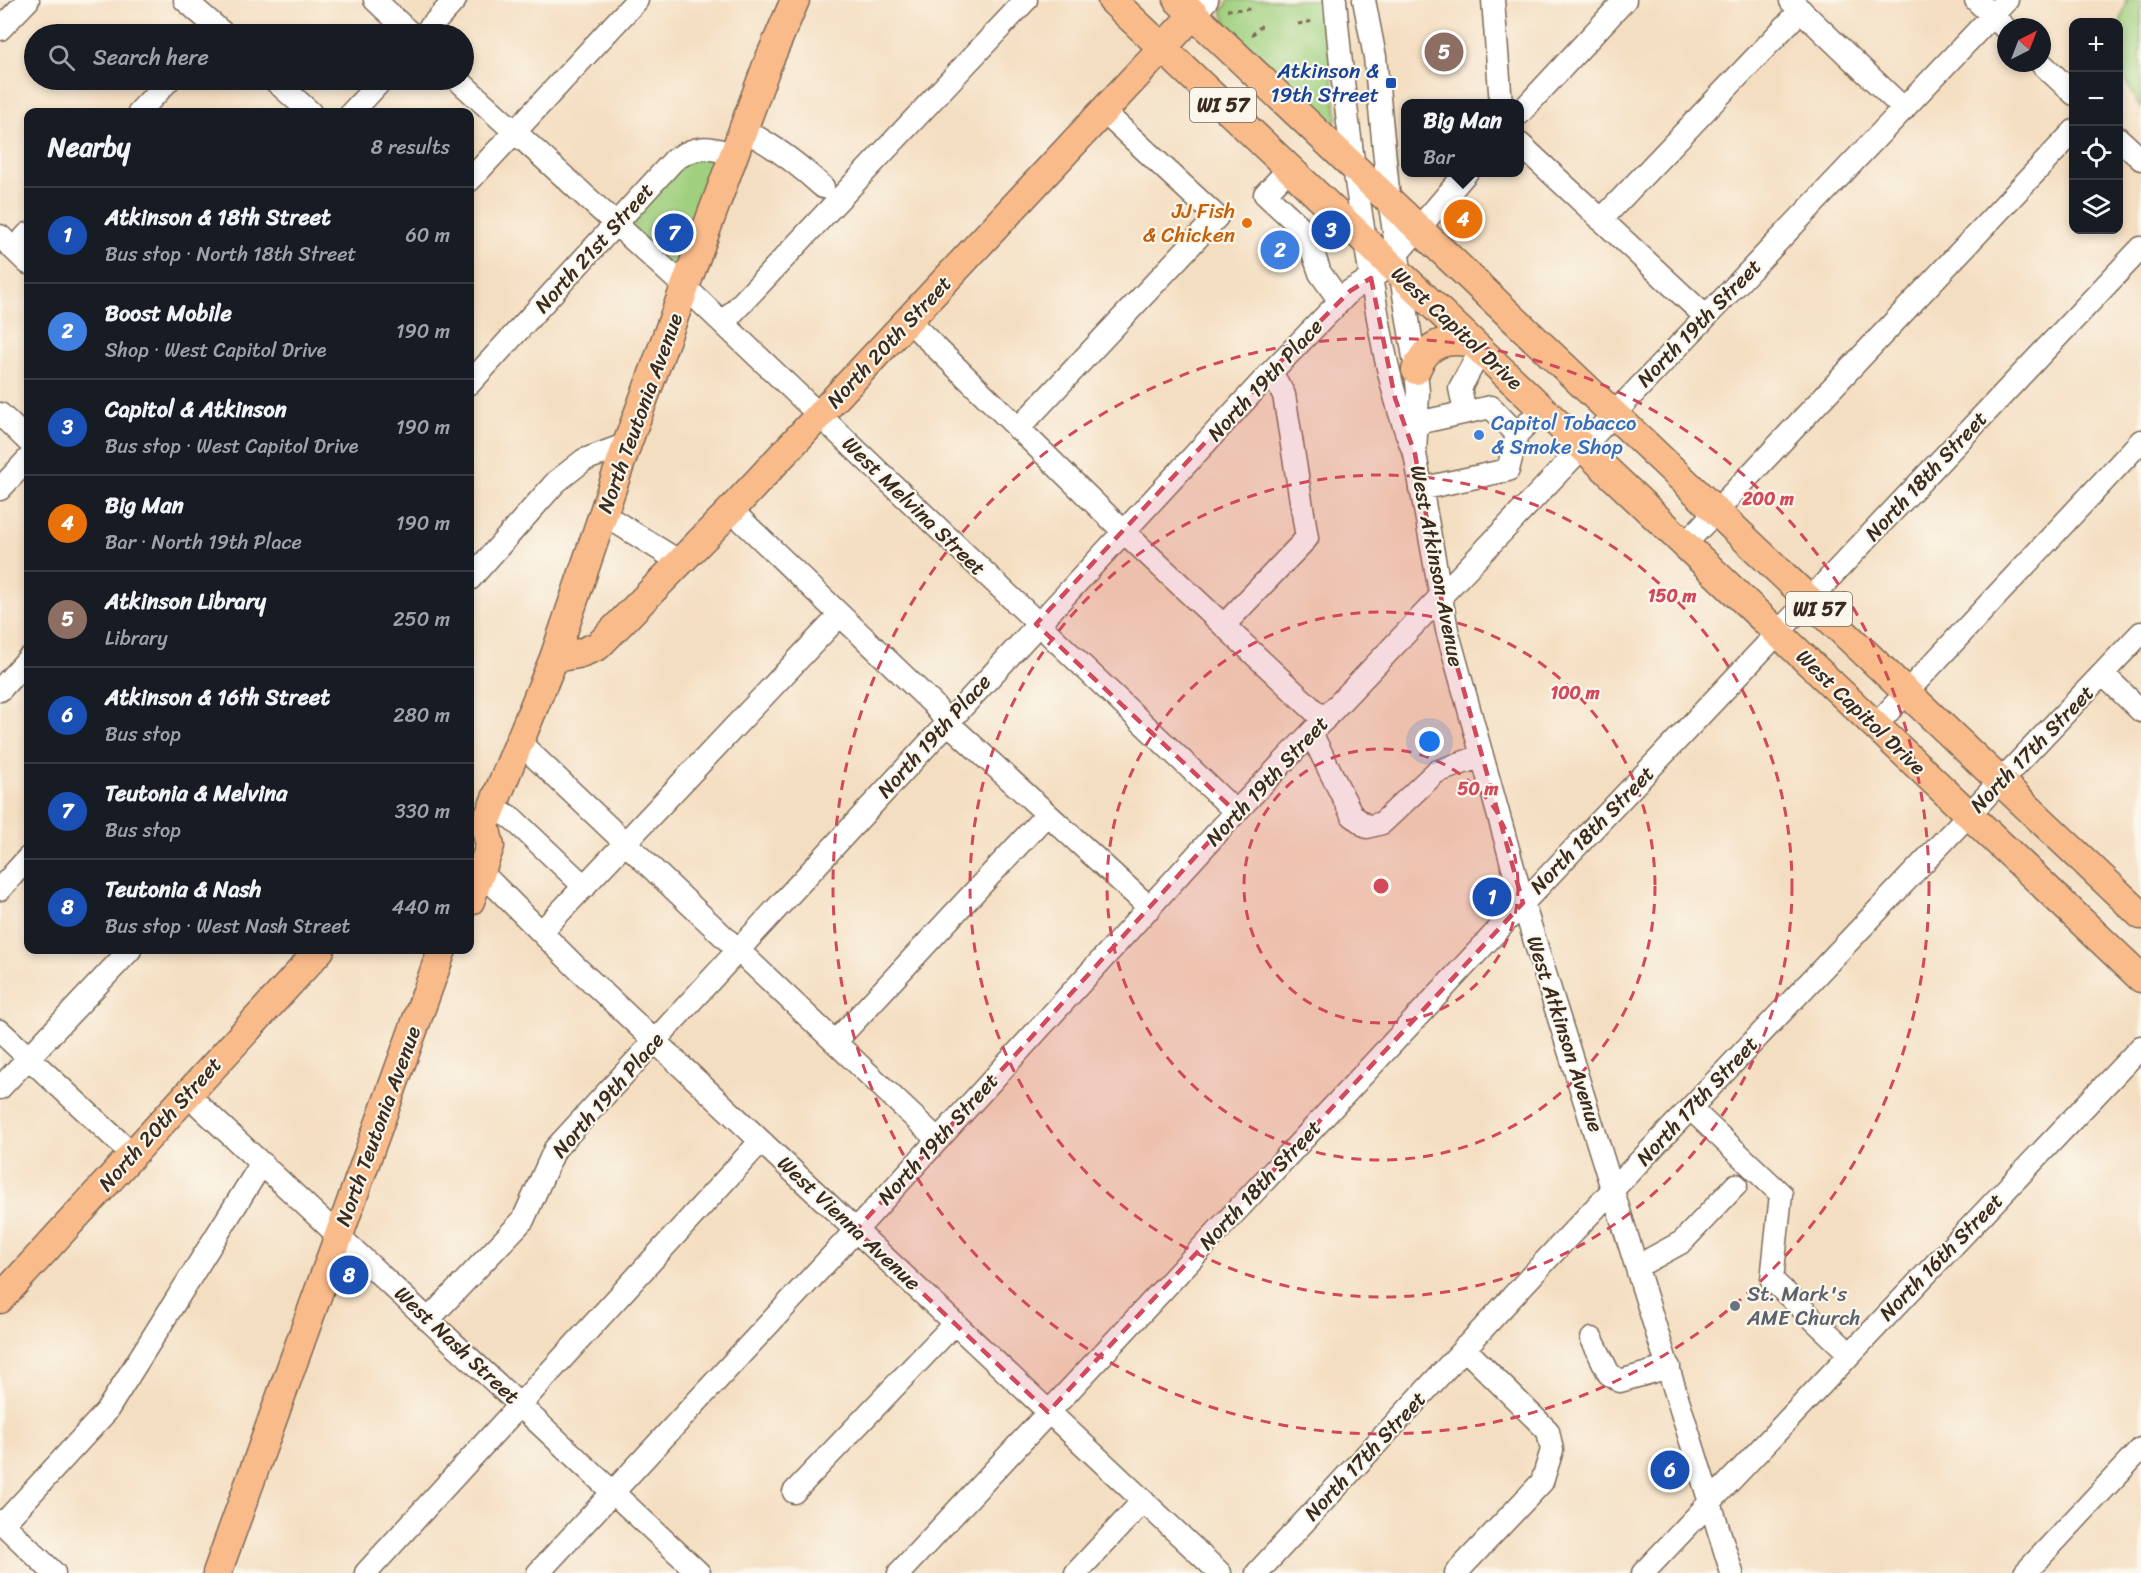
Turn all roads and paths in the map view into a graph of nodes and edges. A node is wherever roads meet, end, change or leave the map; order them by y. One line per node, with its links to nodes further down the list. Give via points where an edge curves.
1 (28, 0): 24 (street)
2 (185, 0): 19 (street)
3 (375, 0): 20 (street)
4 (455, 0): 21 (street)
5 (637, 0): 40 (street)
6 (795, 0): 42 (main road, North Teutonia Avenue)
7 (1026, 0): 62 (street)
8 (1112, 0): 26 (main road, West Capitol Drive)
9 (1335, 0): 46 (street)
10 (1364, 0): 51 (street, West Atkinson Avenue, via 1375,57)
11 (1493, 0): 33 (street)
12 (1625, 0): 37 (street)
13 (1976, 0): 17 (street)
14 (1795, 5): 38 (street); 52 (street)
15 (1201, 6): 16 (path); 26 (main road, North 20th Street); 46 (main road, WI 57)
16 (1251, 9)
17 (2002, 15): 38 (street, North 19th Street)
18 (1313, 21): 22 (path)
19 (209, 24)
20 (400, 24)
21 (433, 24)
22 (1298, 24)
23 (1262, 25): 25 (path)
24 (0, 29)
25 (1252, 35)
26 (1163, 48): 39 (main road, North 20th Street); 47 (main road, West Capitol Drive / WI 57)
27 (2050, 72): 32 (street)
28 (160, 90): 34 (street)
29 (285, 90): 35 (street)
30 (372, 90): 36 (street)
31 (469, 90): 40 (street, West Melvina Street)
32 (2069, 90)
33 (1501, 99)
34 (143, 108)
35 (306, 108)
36 (355, 108)
37 (1524, 109)
38 (1904, 109): 60 (street, North 19th Street)
39 (1104, 112): 61 (main road, North 20th Street); 73 (street, via 1217,217)
40 (514, 132): 48 (street); 53 (street, West Melvina Street)
41 (2069, 135): 84 (street)
42 (738, 142): 50 (street, North 21st Street, via 769,143); 53 (street, North 21st Street, via 705,146 674,160); 58 (main road, North Teutonia Avenue)
43 (2123, 143): 45 (street)
44 (1524, 148): 52 (street)
45 (2141, 159)
46 (1354, 167): 51 (main road, WI 57); 55 (street)
47 (1289, 168): 55 (main road, West Capitol Drive / WI 57); 59 (street, via 1265,194 1306,232 1320,273)
48 (474, 176)
49 (1463, 177): 54 (street, North 19th Place)
50 (823, 187)
51 (1389, 200): 54 (main road, WI 57); 57 (street, West Atkinson Avenue)
52 (1601, 220): 60 (street)
53 (614, 224): 58 (street, West Melvina Street); 66 (street, North 21st Street)
54 (1419, 227): 57 (street, North 19th Place); 69 (main road, WI 57)
55 (1365, 241): 57 (main road, West Capitol Drive / WI 57)
56 (2141, 248): 91 (street, North 18th Street)
57 (1390, 267): 59 (street, North 19th Place); 63 (main road, West Capitol Drive / WI 57); 64 (street, West Atkinson Avenue); 79 (street, West Atkinson Avenue, via 1383,350)
58 (685, 287): 62 (street, West Melvina Street); 77 (main road, North Teutonia Avenue)
59 (1340, 301): 65 (street, North 19th Place)
60 (1705, 316): 69 (street, North 19th Street)
61 (909, 321): 71 (main road, North 20th Street); 73 (street)
62 (723, 324): 71 (street, West Melvina Street)
63 (1477, 346): 64 (main road, via 1456,339 1436,344 1425,353); 67 (main road, West Capitol Drive / WI 57); 68 (street, via 1461,388)
64 (1416, 370): 72 (street, West Atkinson Avenue)
65 (1271, 372): 86 (street, North 19th Place); 94 (street, via 1284,395 1307,538)
66 (474, 379)
67 (1543, 408): 74 (street); 78 (main road, West Capitol Drive / WI 57)
68 (1464, 412): 72 (street); 74 (street, via 1491,406)
69 (1615, 412): 78 (street, North 19th Street); 84 (main road, WI 57)
70 (0, 414): 75 (street)
71 (819, 416): 83 (main road, North 20th Street); 93 (street, West Melvina Street)
72 (1417, 423): 79 (street, West Atkinson Avenue)
73 (1018, 429): 86 (street)
74 (1517, 434): 82 (street, via 1508,470)
75 (24, 437)
76 (2141, 441): 101 (street)
77 (627, 444): 85 (main road, North Teutonia Avenue); 89 (street, via 584,460 556,482)
78 (1583, 446): 87 (main road, West Capitol Drive / WI 57); 90 (street, North 19th Street)
79 (1415, 454): 82 (street, West Atkinson Avenue)
80 (24, 463): 81 (street)
81 (0, 489)
82 (1420, 489): 90 (street, West Atkinson Avenue)
83 (731, 510): 88 (main road, North 20th Street); 92 (street)
84 (1717, 511): 87 (street); 91 (main road, WI 57)
85 (603, 514): 88 (street); 97 (main road, North Teutonia Avenue)
86 (1123, 531): 93 (street, North 19th Place); 94 (street)
87 (1685, 544): 95 (main road, West Capitol Drive / WI 57)
88 (680, 562): 97 (main road, North 20th Street, via 598,646)
89 (474, 574)
90 (1439, 596): 104 (street, North 19th Street); 107 (street, West Atkinson Avenue)
91 (1809, 600): 95 (street, North 18th Street); 101 (main road, WI 57)
92 (839, 616): 103 (street, via 933,704); 113 (street)
93 (1036, 624): 103 (street, North 19th Place); 109 (street, West Melvina Street)
94 (1224, 626): 104 (street)
95 (1778, 633): 105 (main road, West Capitol Drive / WI 57); 119 (street, North 18th Street)
96 (2141, 633): 99 (street, North 17th Street)
97 (554, 658): 106 (main road, North Teutonia Avenue)
98 (24, 663): 100 (street)
99 (2103, 674): 102 (street); 108 (street, North 17th Street)
100 (0, 690)
101 (1907, 692): 105 (street); 108 (main road, WI 57)
102 (2141, 711)
103 (947, 722): 110 (street); 123 (street, North 19th Place)
104 (1317, 726): 107 (street, via 1352,815 1367,827 1382,823 1436,772); 109 (street, North 19th Street)
105 (1875, 726): 111 (main road, West Capitol Drive / WI 57)
106 (519, 742): 112 (main road, North Teutonia Avenue); 113 (street)
107 (1482, 756): 119 (street, West Atkinson Avenue)
108 (2001, 781): 111 (street, North 17th Street); 121 (main road, WI 57)
109 (1236, 812): 120 (street, North 19th Street)
110 (1047, 814): 120 (street); 130 (street)
111 (1969, 815): 127 (main road, West Capitol Drive / WI 57); 135 (street, North 17th Street)
112 (479, 819): 115 (main road, North Teutonia Avenue, via 490,846); 116 (street, via 513,819)
113 (626, 844): 116 (street); 123 (street)
114 (24, 862): 117 (street)
115 (480, 871): 118 (main road, North Teutonia Avenue); 122 (street, West Vienna Avenue)
116 (585, 887): 122 (street)
117 (0, 889)
118 (474, 889)
119 (1523, 903): 141 (street, West Atkinson Avenue); 153 (street, North 18th Street)
120 (1150, 908): 136 (street, North 19th Street)
121 (2141, 915)
122 (542, 931): 129 (street, West Vienna Avenue)
123 (738, 951): 129 (street, North 19th Place); 130 (street)
124 (126, 954): 132 (street)
125 (316, 954): 134 (main road, North 20th Street)
126 (441, 954): 143 (main road, North Teutonia Avenue)
127 (2141, 978)
128 (0, 1031): 132 (street)
129 (655, 1041): 137 (street, West Vienna Avenue); 146 (street, North 19th Place, via 555,1149 523,1220)
130 (835, 1042): 136 (street)
131 (2141, 1047): 150 (street, North 16th Street)
132 (29, 1058): 133 (street); 138 (street)
133 (0, 1088)
134 (187, 1094): 138 (main road, North 20th Street); 139 (street, West Nash Street)
135 (1690, 1108): 141 (street, North 17th Street); 150 (street, via 1781,1194 1772,1280)
136 (938, 1140): 142 (street, North 19th Street)
137 (761, 1141): 142 (street, West Vienna Avenue); 152 (street)
138 (133, 1155): 145 (main road, North 20th Street)
139 (262, 1163): 143 (street, West Nash Street); 159 (street, via 106,1412)
140 (1736, 1185): 144 (street, via 1682,1242)
141 (1614, 1190): 144 (street, West Atkinson Avenue); 149 (street, North 17th Street)
142 (856, 1230): 147 (street, West Vienna Avenue); 155 (street, North 19th Street)
143 (339, 1233): 146 (street, West Nash Street); 161 (main road, North Teutonia Avenue)
144 (1638, 1266): 151 (street, West Atkinson Avenue)
145 (0, 1299)
146 (428, 1320): 152 (street, West Nash Street)
147 (955, 1323): 153 (street, West Vienna Avenue); 156 (street)
148 (1592, 1339): 151 (street, via 1609,1374 1620,1382)
149 (1464, 1348): 168 (street, North 17th Street); 169 (street, via 1548,1431 1552,1450 1542,1482)
150 (1849, 1353): 158 (street, North 16th Street)
151 (1669, 1367): 158 (street, West Atkinson Avenue)
152 (522, 1406): 155 (street, West Nash Street); 162 (street)
153 (1048, 1412): 157 (street, West Vienna Avenue); 165 (street, North 18th Street)
154 (2141, 1449): 172 (street)
155 (614, 1492): 163 (street, North 19th Street); 164 (street, West Nash Street)
156 (794, 1492)
157 (1143, 1501): 166 (street); 167 (street, West Vienna Avenue)
158 (1711, 1504): 170 (street, North 16th Street); 171 (street, West Atkinson Avenue)
159 (2, 1522): 160 (street)
160 (54, 1573)
161 (217, 1573)
162 (366, 1573)
163 (538, 1573)
164 (699, 1573)
165 (899, 1573)
166 (1076, 1573)
167 (1220, 1573)
168 (1257, 1573)
169 (1456, 1573)
170 (1643, 1573)
171 (1732, 1573)
172 (2026, 1573)

